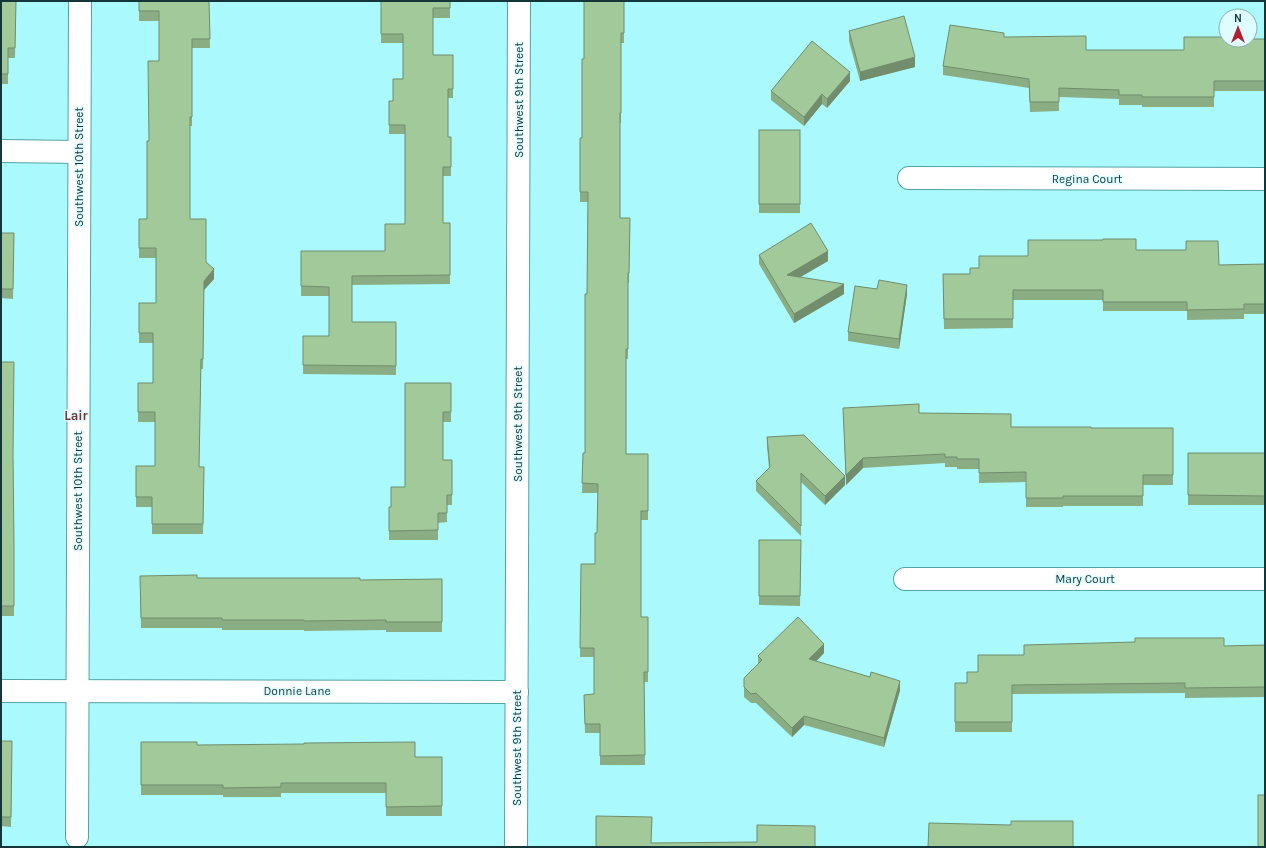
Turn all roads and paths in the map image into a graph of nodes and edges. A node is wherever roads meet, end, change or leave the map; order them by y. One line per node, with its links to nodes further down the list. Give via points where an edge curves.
1 (80, 1): 4 (street, Southwest 10th Street)
2 (520, 1): 11 (street, Southwest 9th Street)
3 (1, 151): 4 (street)
4 (79, 152): 9 (street, Southwest 10th Street)
5 (909, 178): 6 (street, Regina Court)
6 (1265, 179)
7 (905, 579): 8 (street, Mary Court)
8 (1265, 579)
9 (77, 690): 10 (street, Donnie Lane); 11 (street, Donnie Lane); 12 (street, Southwest 10th Street)
10 (1, 691)
11 (517, 692): 13 (street, Southwest 9th Street)
12 (77, 837)
13 (516, 847)

